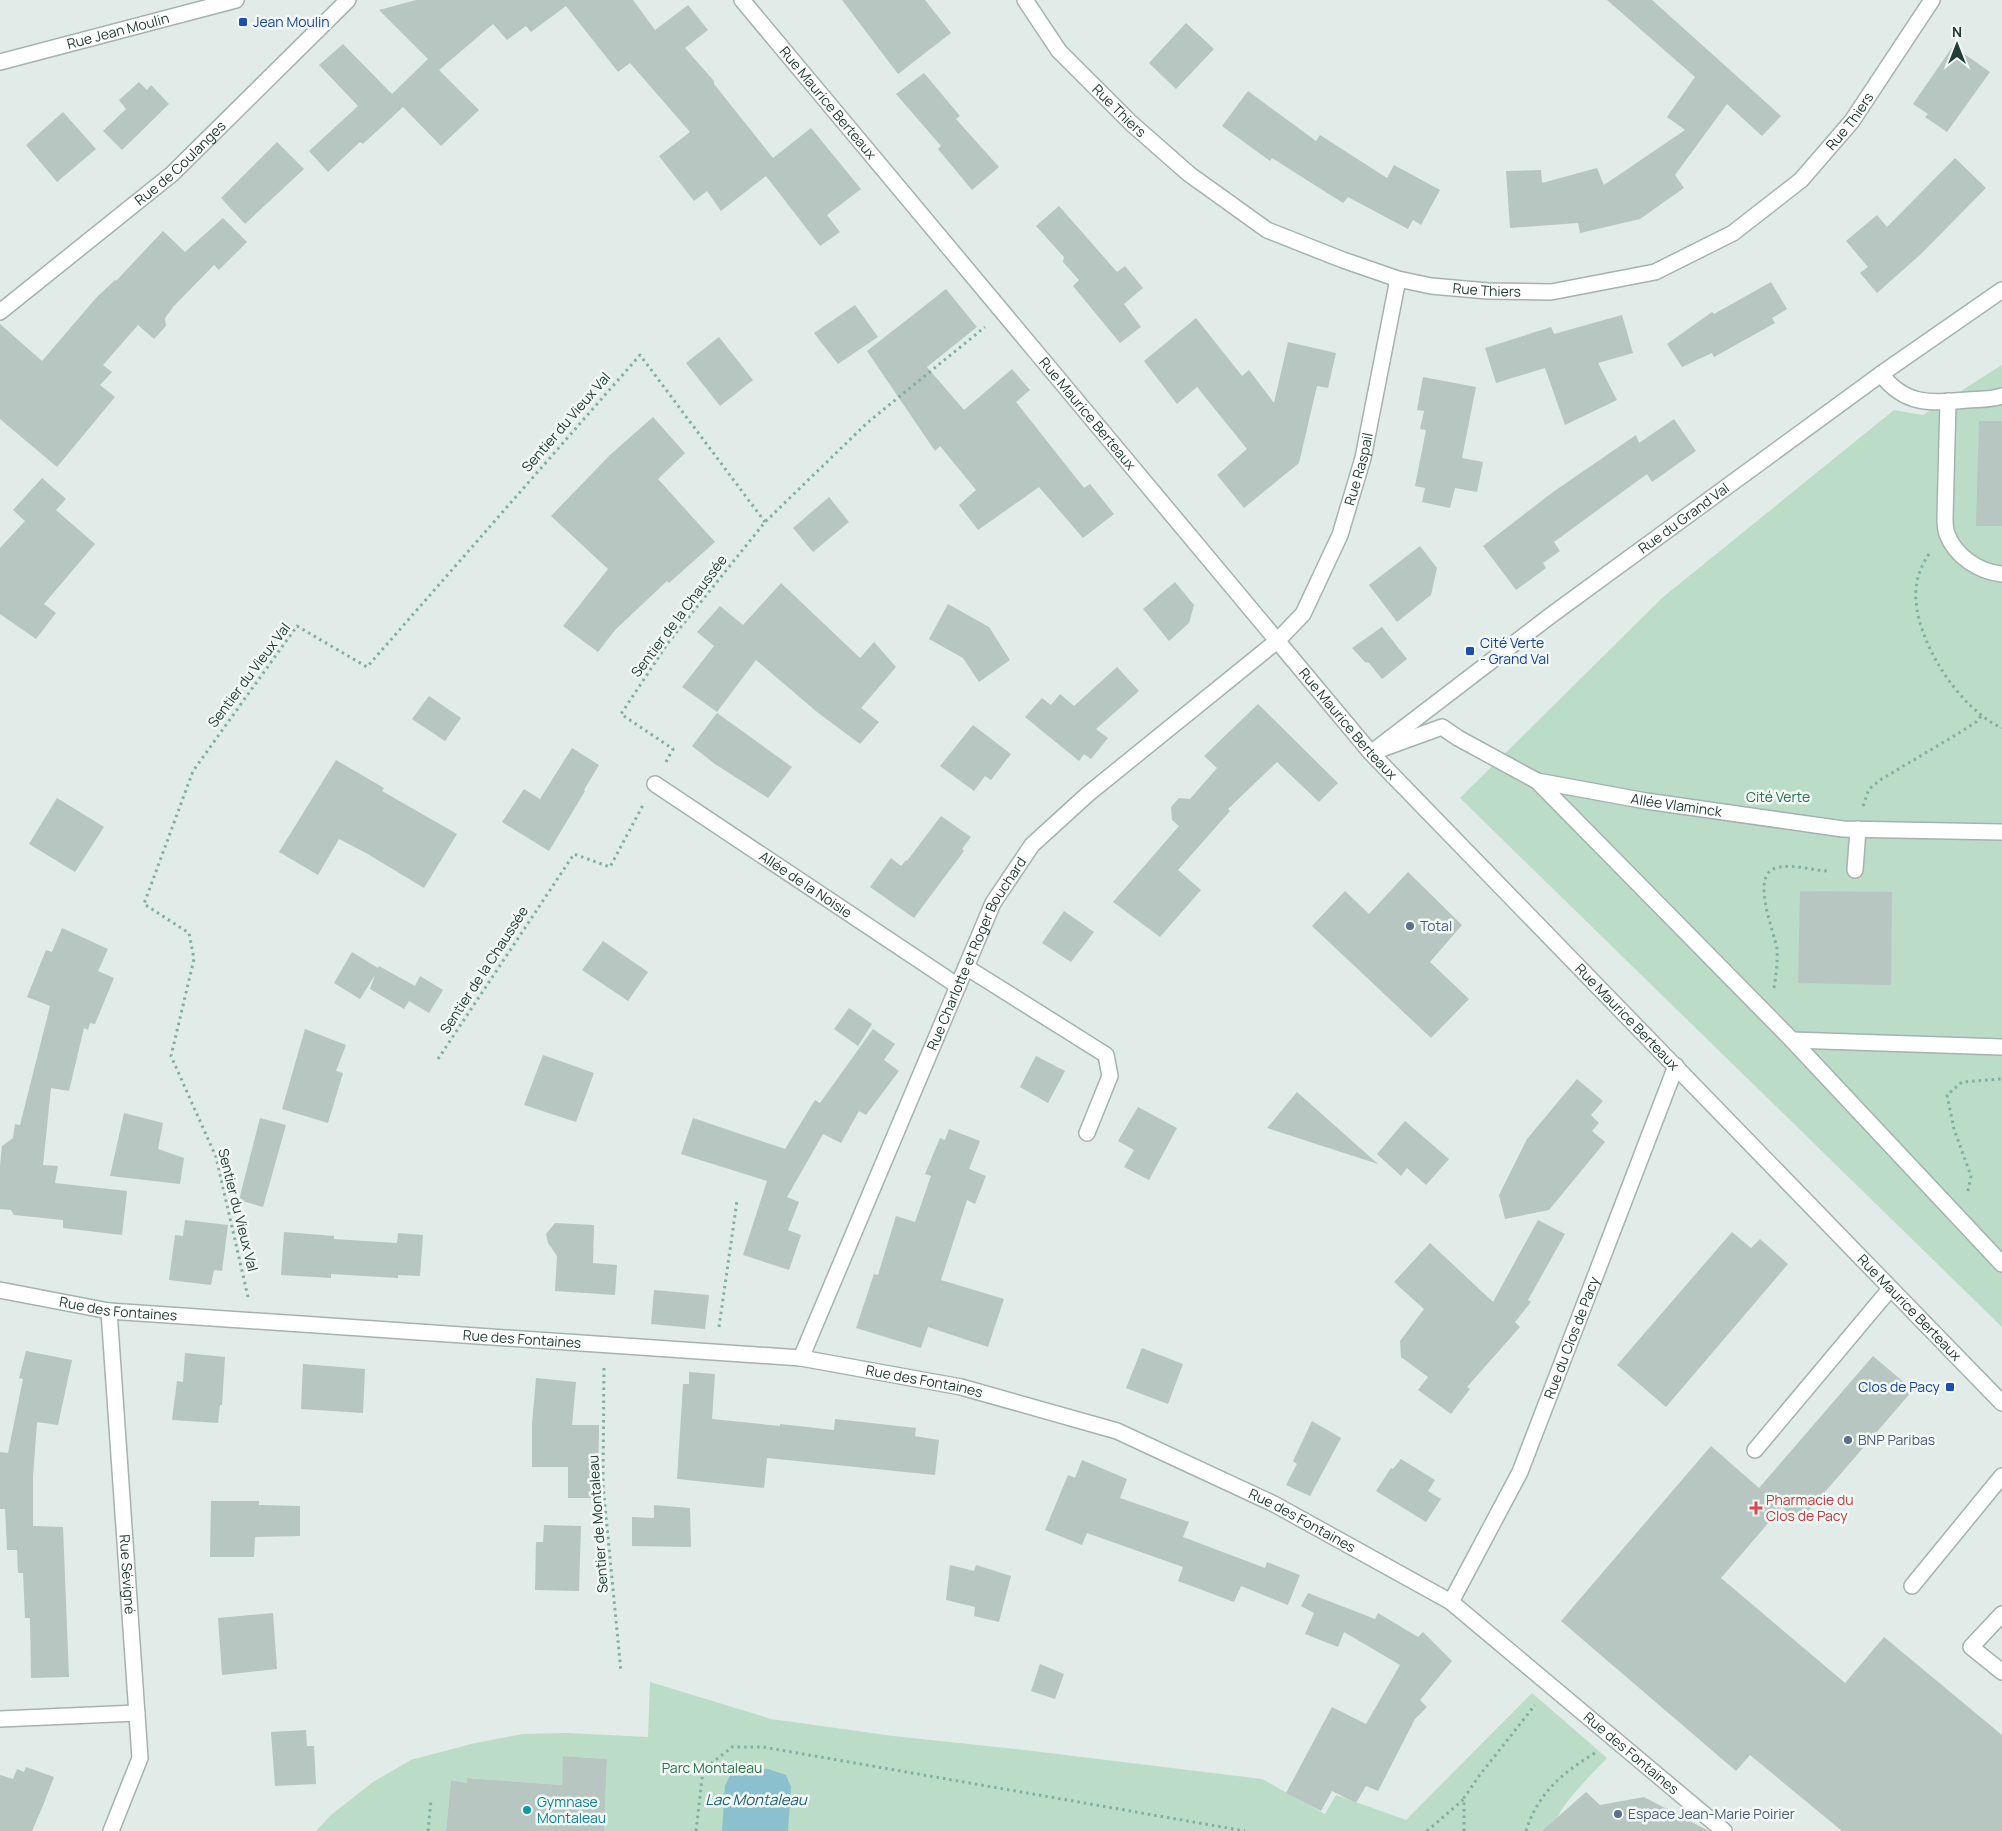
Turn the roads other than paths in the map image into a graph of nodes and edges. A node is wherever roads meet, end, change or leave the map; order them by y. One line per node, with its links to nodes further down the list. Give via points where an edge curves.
1 (236, 0): 6 (street, Rue Jean Moulin)
2 (348, 0): 9 (street, Rue de Coulanges, via 172,174)
3 (742, 0): 14 (street, Rue Maurice Berteaux)
4 (1025, 0): 7 (street, Rue Thiers, via 1059,51 1131,123 1189,174 1267,230)
5 (1932, 0): 7 (street, Rue Thiers, via 1845,128 1801,180 1733,233 1655,272 1551,292 1430,286)
6 (0, 62)
7 (1398, 279): 14 (street, Rue Raspail, via 1363,458 1340,535 1303,614)
8 (2002, 290): 10 (street, Rue du Grand Val)
9 (0, 312)
10 (1882, 374): 12 (street, via 1890,386 1906,397 1932,403); 15 (street, Rue du Grand Val, via 1513,643)
11 (2002, 396): 12 (street)
12 (1948, 402): 13 (street, via 1946,533 1960,553 1973,564 1990,573)
13 (2002, 574)
14 (1277, 641): 15 (street, Rue Maurice Berteaux); 21 (street, Rue Charlotte et Roger Bouchard, via 1088,794 1032,845 994,904)
15 (1372, 753): 16 (street, Allée Vlaminck, via 1442,727); 25 (street, Rue Maurice Berteaux)
16 (1537, 781): 18 (street, Allée Vlaminck, via 1646,801); 23 (street)
17 (655, 784): 22 (street, Allée de la Noisie)
18 (1858, 829): 19 (street, Allée Vlaminck); 20 (street)
19 (2002, 832)
20 (1855, 870)
21 (966, 967): 22 (street, Rue Charlotte et Roger Bouchard); 26 (street, via 1106,1055 1110,1076)
22 (958, 986): 32 (street, Rue Charlotte et Roger Bouchard)
23 (1792, 1040): 24 (street); 27 (street, via 1962,1222)
24 (2002, 1047)
25 (1676, 1066): 29 (street, Rue Maurice Berteaux); 37 (street, Rue du Clos de Pacy, via 1520,1472)
26 (1087, 1132)
27 (1997, 1252): 28 (street)
28 (2002, 1264)
29 (1890, 1289): 33 (street, Rue Maurice Berteaux); 34 (street)
30 (0, 1290): 31 (street, Rue des Fontaines)
31 (109, 1311): 32 (street, Rue des Fontaines); 40 (street, Rue Sévigné)
32 (801, 1358): 37 (street, Rue des Fontaines, via 961,1387 1117,1432 1274,1504)
33 (2002, 1403)
34 (1755, 1450)
35 (2002, 1476): 36 (street)
36 (1912, 1586)
37 (1451, 1602): 43 (street, Rue des Fontaines)
38 (2002, 1614): 39 (street, via 1971,1647)
39 (2002, 1672)
40 (137, 1713): 41 (street); 42 (street, Rue Sévigné, via 140,1758)
41 (0, 1719)
42 (112, 1831)
43 (1724, 1831)

